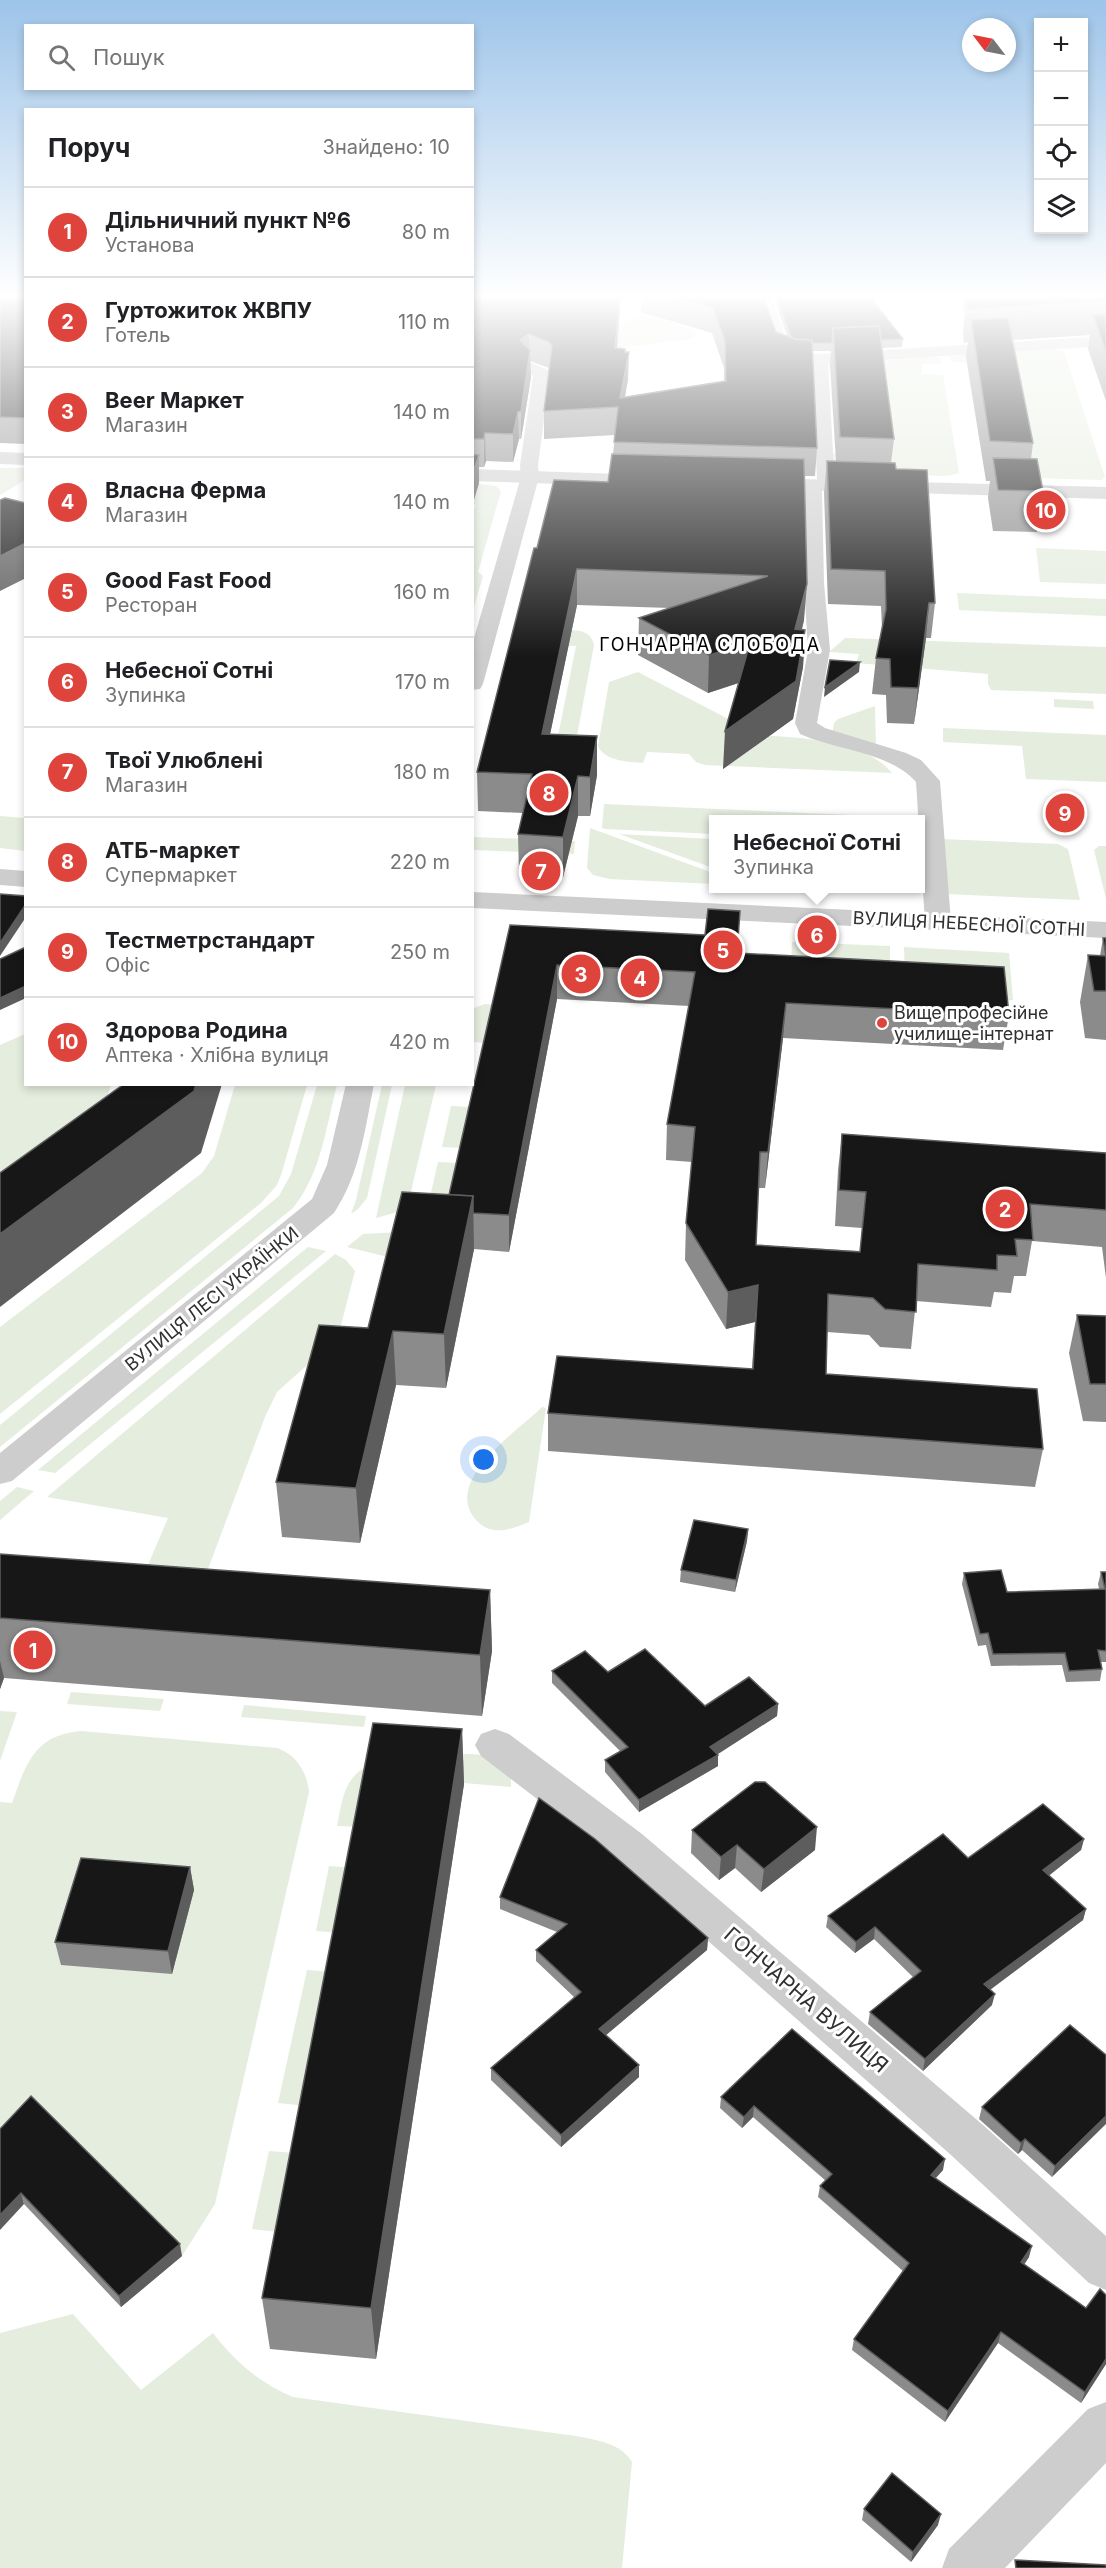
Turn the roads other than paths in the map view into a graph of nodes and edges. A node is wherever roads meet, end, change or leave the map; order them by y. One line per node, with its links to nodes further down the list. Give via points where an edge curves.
1 (536, 418): 6 (street)
2 (820, 418): 9 (street)
3 (0, 458): 4 (street)
4 (24, 459)
5 (474, 475): 6 (street)
6 (530, 477): 7 (street); 11 (street)
7 (675, 481)
8 (744, 483): 9 (street)
9 (820, 485): 10 (street); 15 (street, via 814,583 819,650 806,723 808,729 817,733 913,765 928,781)
10 (1106, 493)
11 (474, 677)
12 (0, 877): 13 (street)
13 (24, 879)
14 (474, 900): 15 (street, ВУЛИЦЯ НЕБЕСНОЇ СОТНІ)
15 (938, 922): 16 (street, ВУЛИЦЯ НЕБЕСНОЇ СОТНІ)
16 (1106, 930)
17 (360, 1086): 18 (street, ВУЛИЦЯ ЛЕСІ УКРАЇНКИ, via 339,1175 323,1206)
18 (0, 1472)
19 (495, 1745): 20 (street, ГОНЧАРНА ВУЛИЦЯ, via 628,1846 967,2140)
20 (1106, 2267)
21 (1106, 2427): 22 (street)
22 (968, 2568)

